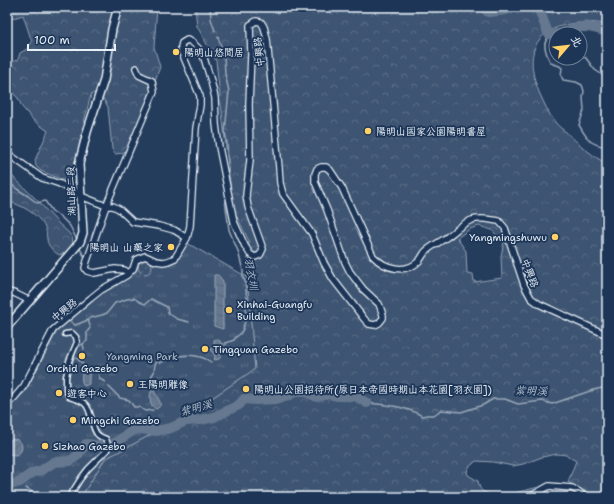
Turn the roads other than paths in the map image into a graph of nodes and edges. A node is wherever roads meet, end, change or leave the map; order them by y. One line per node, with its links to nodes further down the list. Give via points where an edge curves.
1 (118, 7): 4 (street, 湖山路二段, via 104,80 79,164)
2 (136, 68): 5 (street, via 139,74 152,81 154,92)
3 (7, 153): 4 (street, via 42,178 60,184)
4 (81, 196): 5 (street); 9 (street, 湖山路二段, via 83,233 80,242)
5 (106, 206): 6 (street, via 119,209 133,222 174,230); 7 (street, via 85,268 94,273 115,269)
6 (187, 238): 7 (street, 中興路, via 175,258 163,262 141,257 136,260); 12 (street, 中興路, via 200,105 200,96 182,53 182,43 187,40 198,48 204,58 211,81 219,147 234,222 250,254 255,257 260,255 263,249 246,195 250,160 250,26 256,21 261,22 267,39 283,194 312,234 333,279 369,324 375,326 383,318 383,314 379,304 363,289 345,262 315,182 317,169 321,167 330,170 342,188 378,262 391,268 406,269 418,263 426,251 471,220 499,221 506,228 524,285 531,298)
7 (129, 273): 13 (street, 中興路, via 102,290 53,330 24,386)
8 (7, 291): 9 (street)
9 (30, 300): 10 (street, 湖山路二段)
10 (7, 327)
11 (65, 334): 14 (street, via 72,333 76,336 77,342 68,366 66,390 69,397 87,405 94,431 106,439 108,445 107,450 88,469)
12 (607, 335)
13 (7, 404)
14 (69, 497)
15 (524, 497): 16 (street, via 549,486 572,488)
16 (584, 497)

